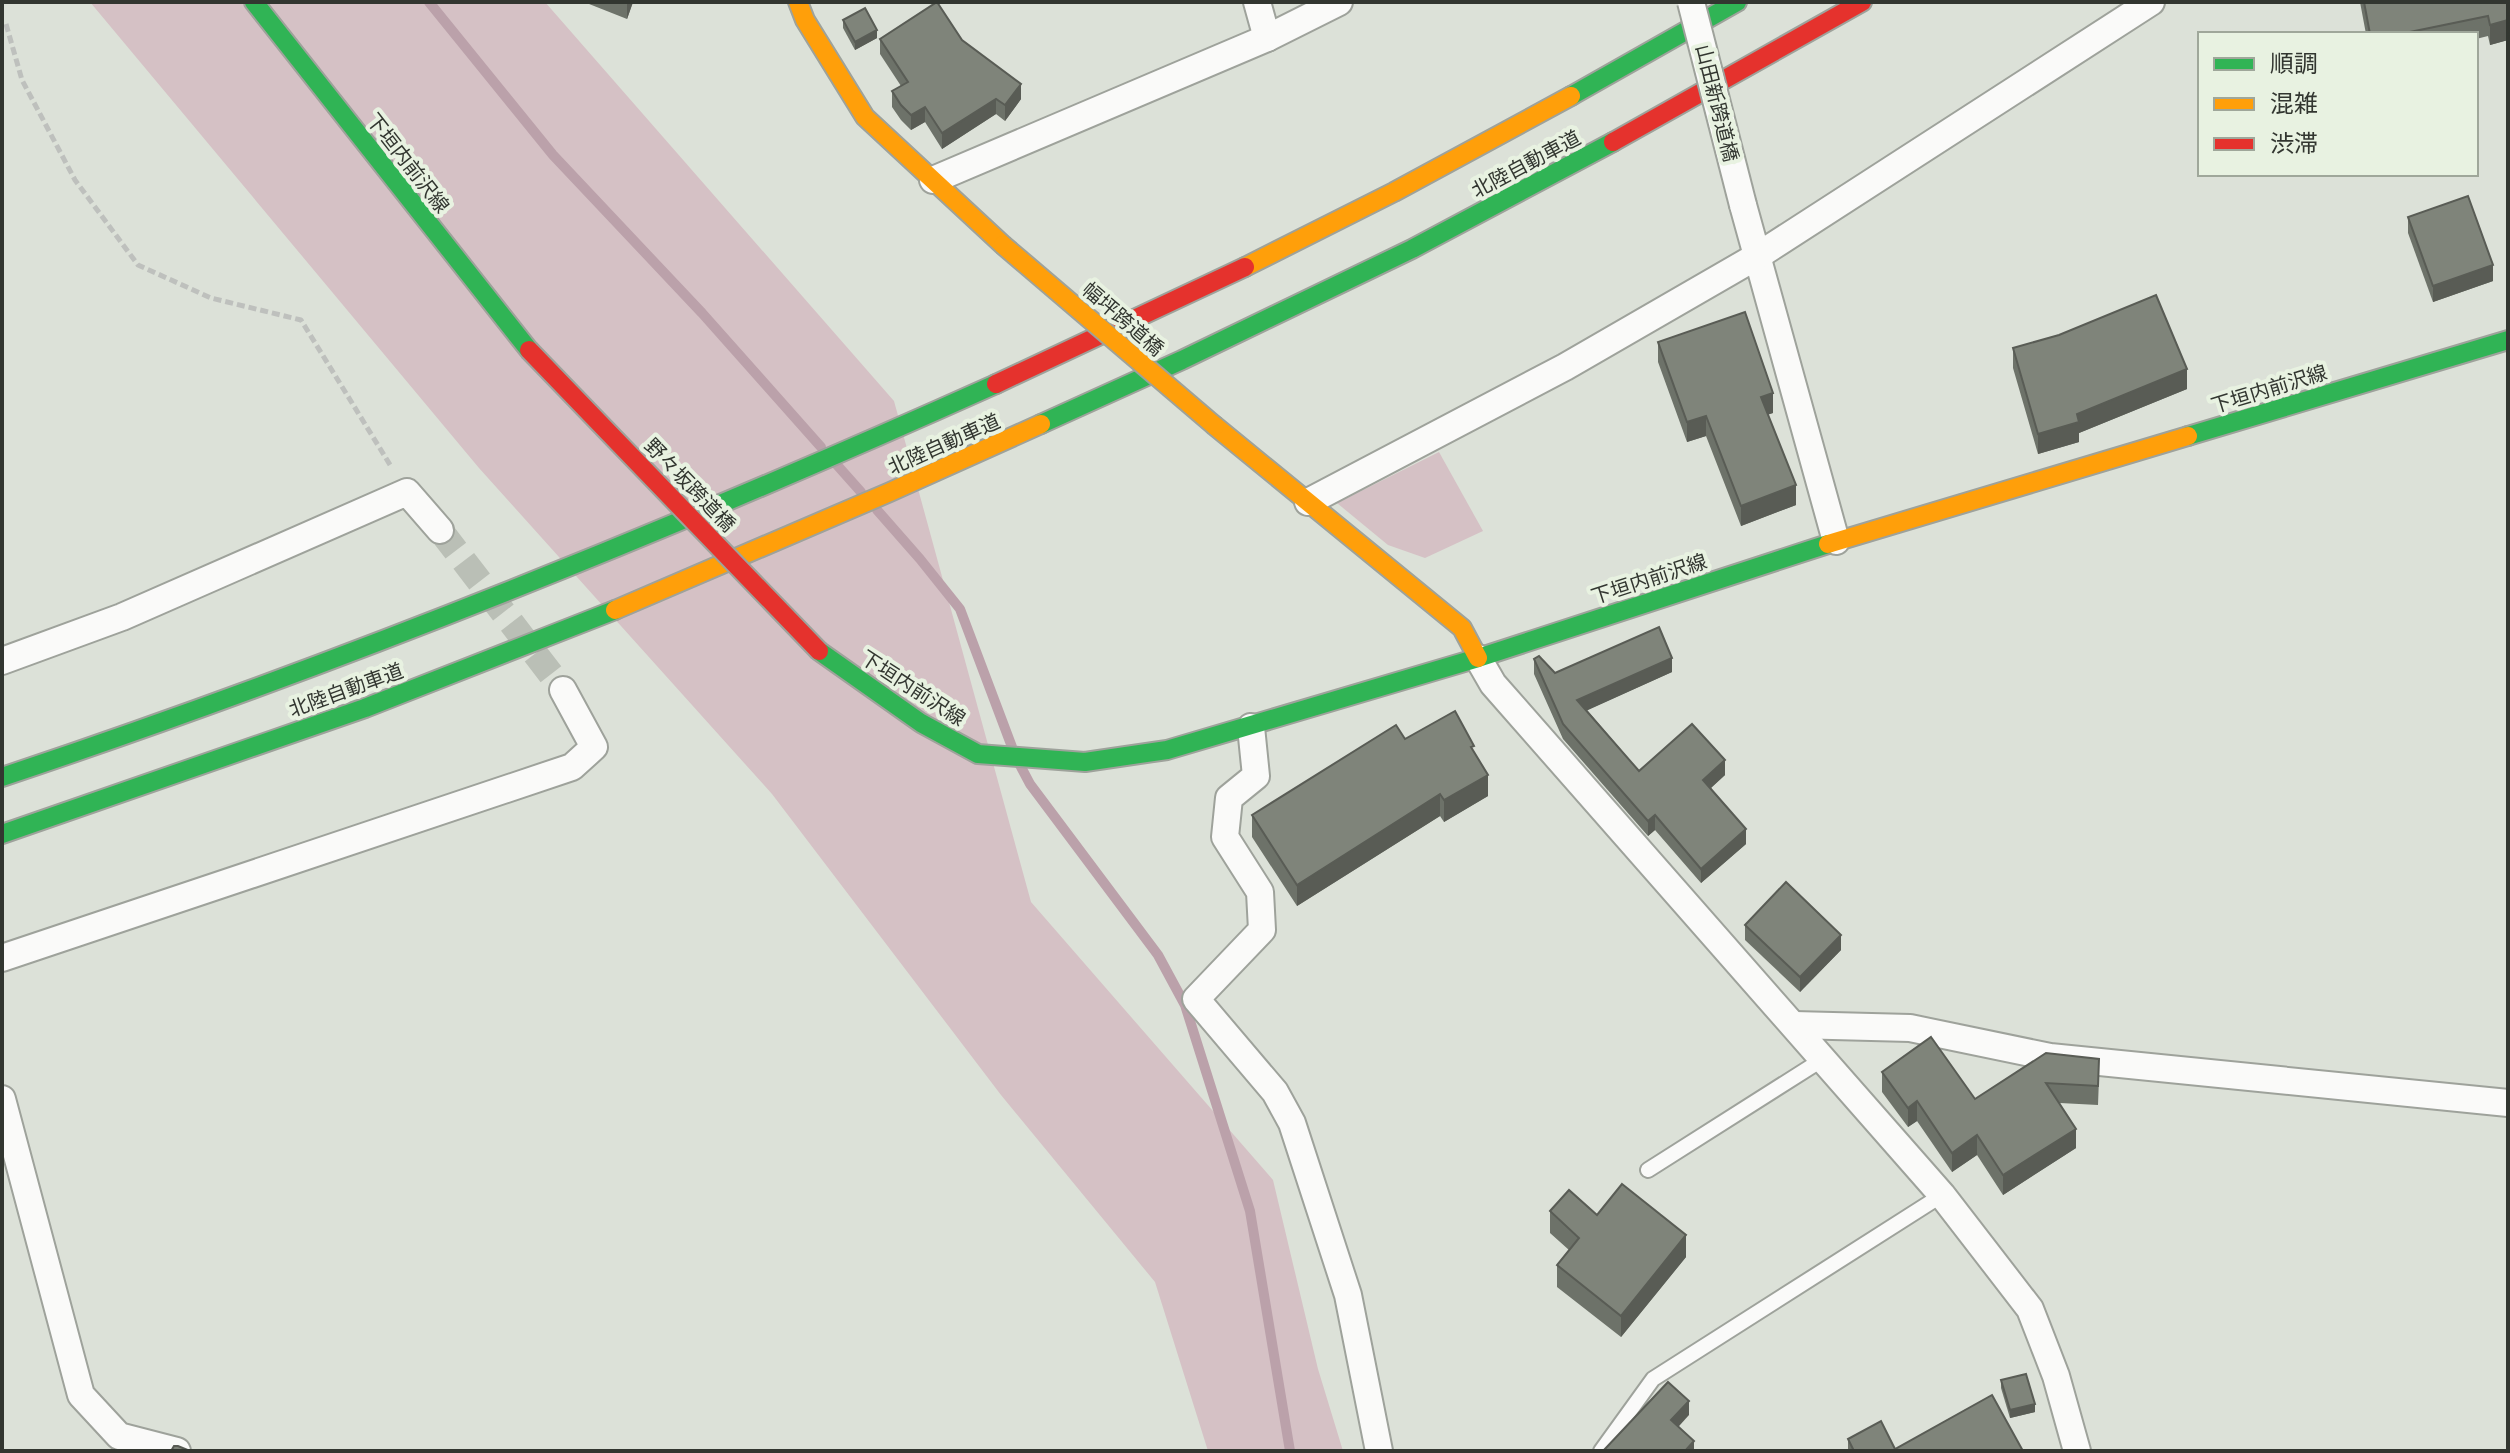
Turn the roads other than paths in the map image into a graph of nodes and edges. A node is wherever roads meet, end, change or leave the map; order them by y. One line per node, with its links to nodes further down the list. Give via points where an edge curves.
1 (254, 2): 13 (main road, 下垣内前沢線)
2 (798, 2): 10 (main road, 幅坪跨道橋, via 865,117)
3 (1257, 2): 9 (street)
4 (1339, 2): 9 (street)
5 (1691, 2): 11 (street, 山田新跨道橋, bridge)
6 (1737, 2): 22 (main road, 北陸自動車道, via 1392,192 1133,321 865,444 322,665)
7 (1862, 2): 23 (main road, 北陸自動車道, via 1665,115 1412,249 904,486 637,601 365,708)
8 (2151, 2): 11 (street)
9 (1267, 38): 10 (street)
10 (933, 180): 14 (main road, 幅坪跨道橋, bridge)
11 (1759, 255): 14 (street, via 1565,367); 16 (street, 山田新跨道橋)
12 (2508, 340): 16 (main road, 下垣内前沢線)
13 (529, 350): 17 (main road, 野々坂跨道橋, bridge)
14 (1308, 502): 18 (main road, 幅坪跨道橋, via 1462,628)
15 (440, 530): 19 (street, via 407,492 122,617)
16 (1836, 541): 18 (main road, 下垣内前沢線)
17 (819, 651): 21 (main road, 下垣内前沢線, via 921,723 978,754 1085,762 1167,750)
18 (1478, 658): 21 (main road, 下垣内前沢線); 25 (street, via 1493,684)
19 (2, 661)
20 (563, 690): 24 (street, via 594,747 572,767)
21 (1251, 727): 32 (street, via 1256,776 1229,798 1225,837 1260,892 1262,930 1196,999 1275,1092 1292,1123 1348,1295)
22 (2, 777)
23 (2, 834)
24 (2, 958)
25 (1794, 1025): 26 (street); 28 (street, via 1910,1028 2050,1057)
26 (1823, 1059): 29 (lane); 30 (street)
27 (2, 1099): 31 (street, via 81,1395 119,1436)
28 (2508, 1103)
29 (1648, 1170)
30 (1942, 1195): 33 (lane, via 1653,1379); 34 (street, via 2030,1309)
31 (177, 1451)
32 (1379, 1451)
33 (1601, 1451)
34 (2077, 1451)

